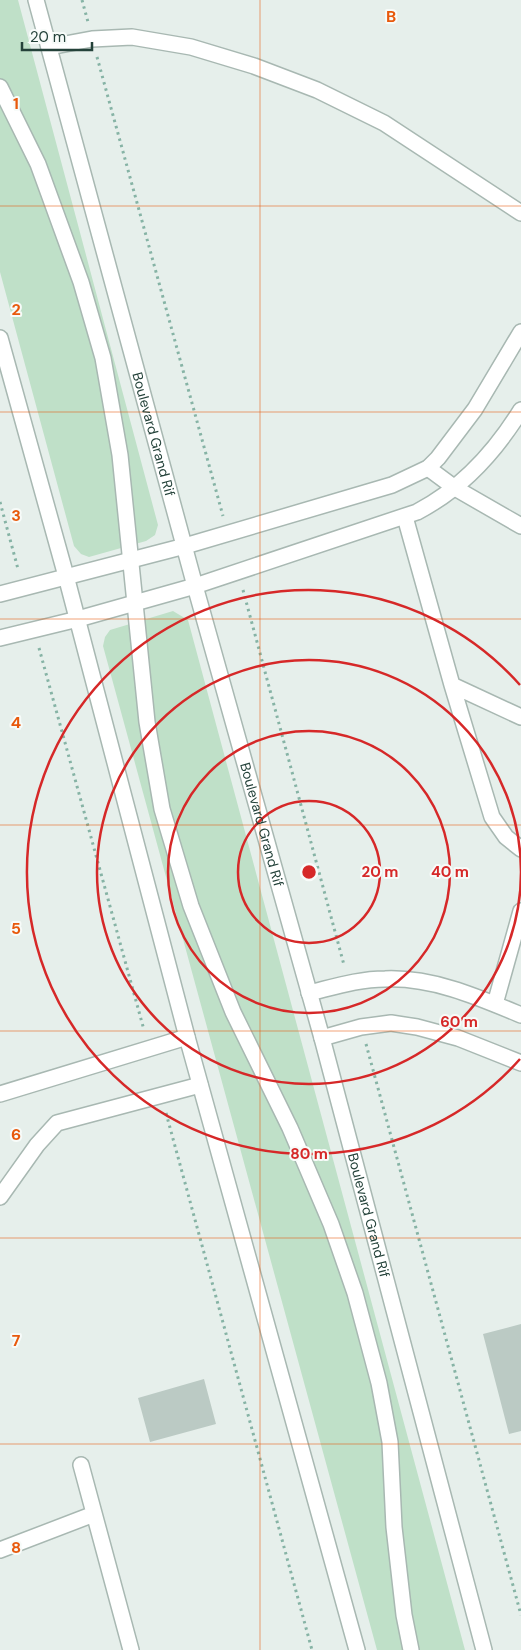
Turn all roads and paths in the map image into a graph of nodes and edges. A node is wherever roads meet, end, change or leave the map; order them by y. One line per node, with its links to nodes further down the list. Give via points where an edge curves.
1 (36, 0): 4 (street, Boulevard Grand Rif)
2 (82, 0): 3 (path)
3 (92, 39): 4 (street); 6 (street, via 132,37 191,47 317,90 384,124); 14 (path)
4 (49, 47): 15 (street, Boulevard Grand Rif)
5 (0, 87): 16 (street, via 38,164 81,282 103,358 120,455)
6 (521, 213)
7 (521, 332): 10 (street, via 475,410 454,440)
8 (0, 338): 18 (street)
9 (521, 410): 11 (street, via 482,462)
10 (428, 468): 11 (street); 14 (street, via 392,485)
11 (455, 488): 12 (street, via 429,506); 13 (street)
12 (405, 517): 17 (street); 24 (street)
13 (521, 526)
14 (228, 533): 15 (street)
15 (185, 546): 16 (street); 19 (street, Boulevard Grand Rif)
16 (132, 560): 18 (street); 21 (street)
17 (238, 572): 19 (street); 28 (path)
18 (66, 576): 20 (street); 22 (street)
19 (195, 586): 21 (street); 29 (street, Boulevard Grand Rif)
20 (0, 594)
21 (134, 603): 22 (street); 45 (street, via 162,809 191,906 233,1012 328,1215 355,1293 379,1382 390,1442 395,1537)
22 (78, 619): 23 (street); 33 (street)
23 (0, 638)
24 (452, 684): 25 (street); 26 (street, via 492,817 506,837)
25 (521, 717)
26 (521, 848)
27 (521, 911): 30 (street)
28 (349, 983): 29 (street); 30 (street, via 385,978 420,981)
29 (309, 993): 34 (street, Boulevard Grand Rif)
30 (495, 1004): 31 (street)
31 (521, 1015)
32 (361, 1027): 34 (street); 35 (street, via 391,1023 417,1027 458,1038); 42 (path)
33 (186, 1037): 36 (street); 37 (street)
34 (322, 1038): 46 (street, Boulevard Grand Rif)
35 (521, 1063)
36 (200, 1085): 38 (street, via 57,1123); 44 (street)
37 (0, 1094)
38 (1, 1190)
39 (81, 1465): 40 (street)
40 (94, 1514): 41 (street); 43 (street)
41 (0, 1550)
42 (521, 1615)
43 (131, 1650)
44 (357, 1650)
45 (411, 1650)
46 (484, 1650)

